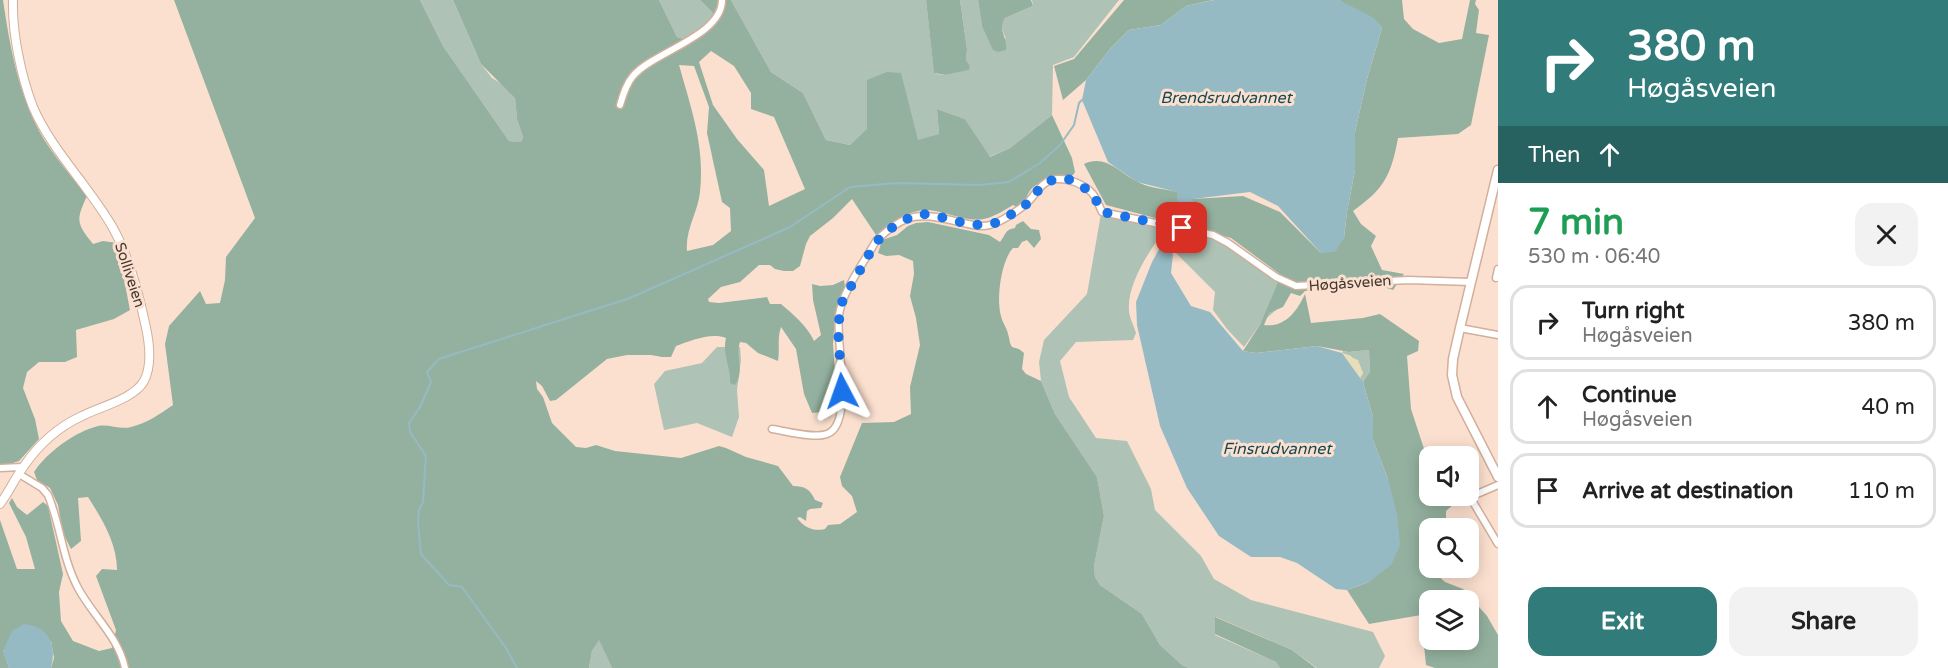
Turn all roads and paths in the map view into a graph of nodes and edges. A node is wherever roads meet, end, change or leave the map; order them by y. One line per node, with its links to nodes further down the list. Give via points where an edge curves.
1 (14, 0): 12 (street, Solliveien, via 17,44 33,105 120,241 143,314 149,362 141,386 62,426 34,452)
2 (722, 0): 3 (street, via 714,21 636,72)
3 (620, 105)
4 (1498, 170): 7 (main road)
5 (1498, 269): 6 (street)
6 (1496, 278)
7 (1471, 282): 8 (main road); 10 (street, Høgåsveien, via 1408,280 1296,286 1213,235 1102,212 1092,192 1068,179 1056,179 1044,183 1028,203 993,224 972,225 922,214 889,230 876,242 841,304 838,329 842,407 836,426 830,433 817,436)
8 (1460, 328): 9 (street); 13 (main road, via 1452,375 1454,386)
9 (1498, 335)
10 (772, 429)
11 (0, 468): 12 (street)
12 (21, 471): 16 (street, Solliveien); 19 (street, via 48,495 70,570 79,590 117,644)
13 (1498, 477)
14 (1498, 485): 15 (street)
15 (1479, 492)
16 (0, 504)
17 (1476, 506): 18 (street)
18 (1498, 544)
19 (125, 668)

